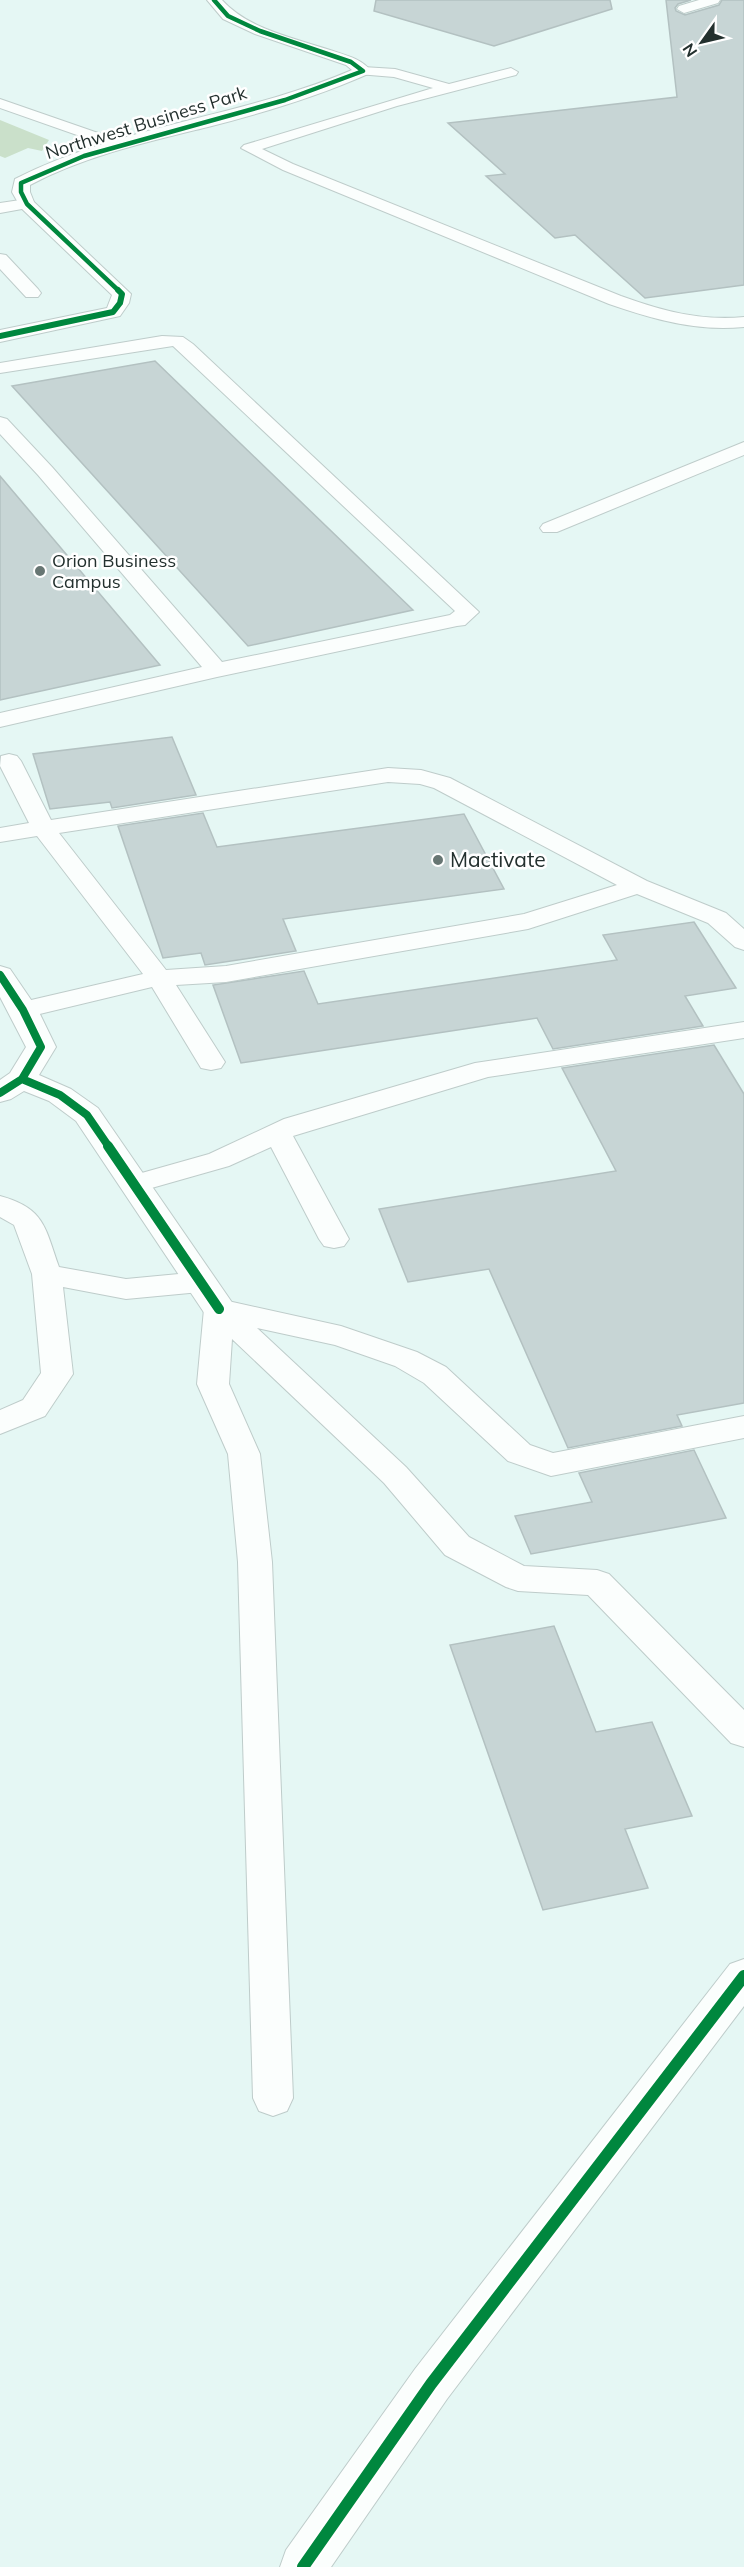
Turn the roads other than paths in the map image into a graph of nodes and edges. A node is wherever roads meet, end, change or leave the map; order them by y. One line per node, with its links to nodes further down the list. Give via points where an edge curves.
1 (214, 0): 4 (street, via 228,16 260,32 351,62)
2 (713, 0): 3 (lane)
3 (684, 9)
4 (363, 71): 6 (lane, via 395,73); 8 (street, Northwest Business Park, via 252,109)
5 (511, 72): 6 (lane)
6 (449, 88): 13 (lane, via 249,148 615,300 704,325)
7 (0, 103): 8 (lane)
8 (119, 145): 9 (street, Northwest Business Park, via 46,170 21,183)
9 (27, 204): 10 (lane); 14 (street, via 122,294 113,312)
10 (0, 208)
11 (0, 260): 12 (lane)
12 (32, 293)
13 (742, 325)
14 (0, 336)
15 (0, 368): 19 (lane, via 177,341 468,612 457,620)
16 (0, 423): 19 (lane)
17 (744, 448): 18 (lane)
18 (550, 528)
19 (217, 670): 20 (lane)
20 (0, 720)
21 (9, 761): 22 (lane)
22 (43, 828): 23 (lane); 24 (lane, via 388,775 421,777 442,783); 27 (lane)
23 (0, 835)
24 (638, 886): 25 (lane, via 717,918); 27 (lane, via 528,921 226,974)
25 (744, 942)
26 (0, 975): 28 (street)
27 (159, 978): 28 (lane); 30 (lane)
28 (23, 1010): 31 (street, via 41,1047)
29 (744, 1030): 32 (lane, via 485,1068)
30 (211, 1062)
31 (11, 1086): 33 (street, via 60,1095 87,1115)
32 (277, 1132): 33 (lane, via 219,1160); 35 (lane)
33 (134, 1184): 37 (street)
34 (0, 1205): 36 (lane, via 27,1220)
35 (334, 1239)
36 (47, 1274): 37 (lane, via 126,1289); 38 (lane, via 57,1374 34,1408)
37 (209, 1295): 39 (lane, via 406,1359 435,1375 519,1453 551,1466); 40 (lane, via 395,1474 457,1546 518,1578 597,1583); 42 (lane, via 213,1384 244,1454 255,1562)
38 (0, 1423)
39 (744, 1427)
40 (744, 1733)
41 (744, 1976): 43 (lane, via 431,2384)
42 (273, 2098)
43 (303, 2567)

